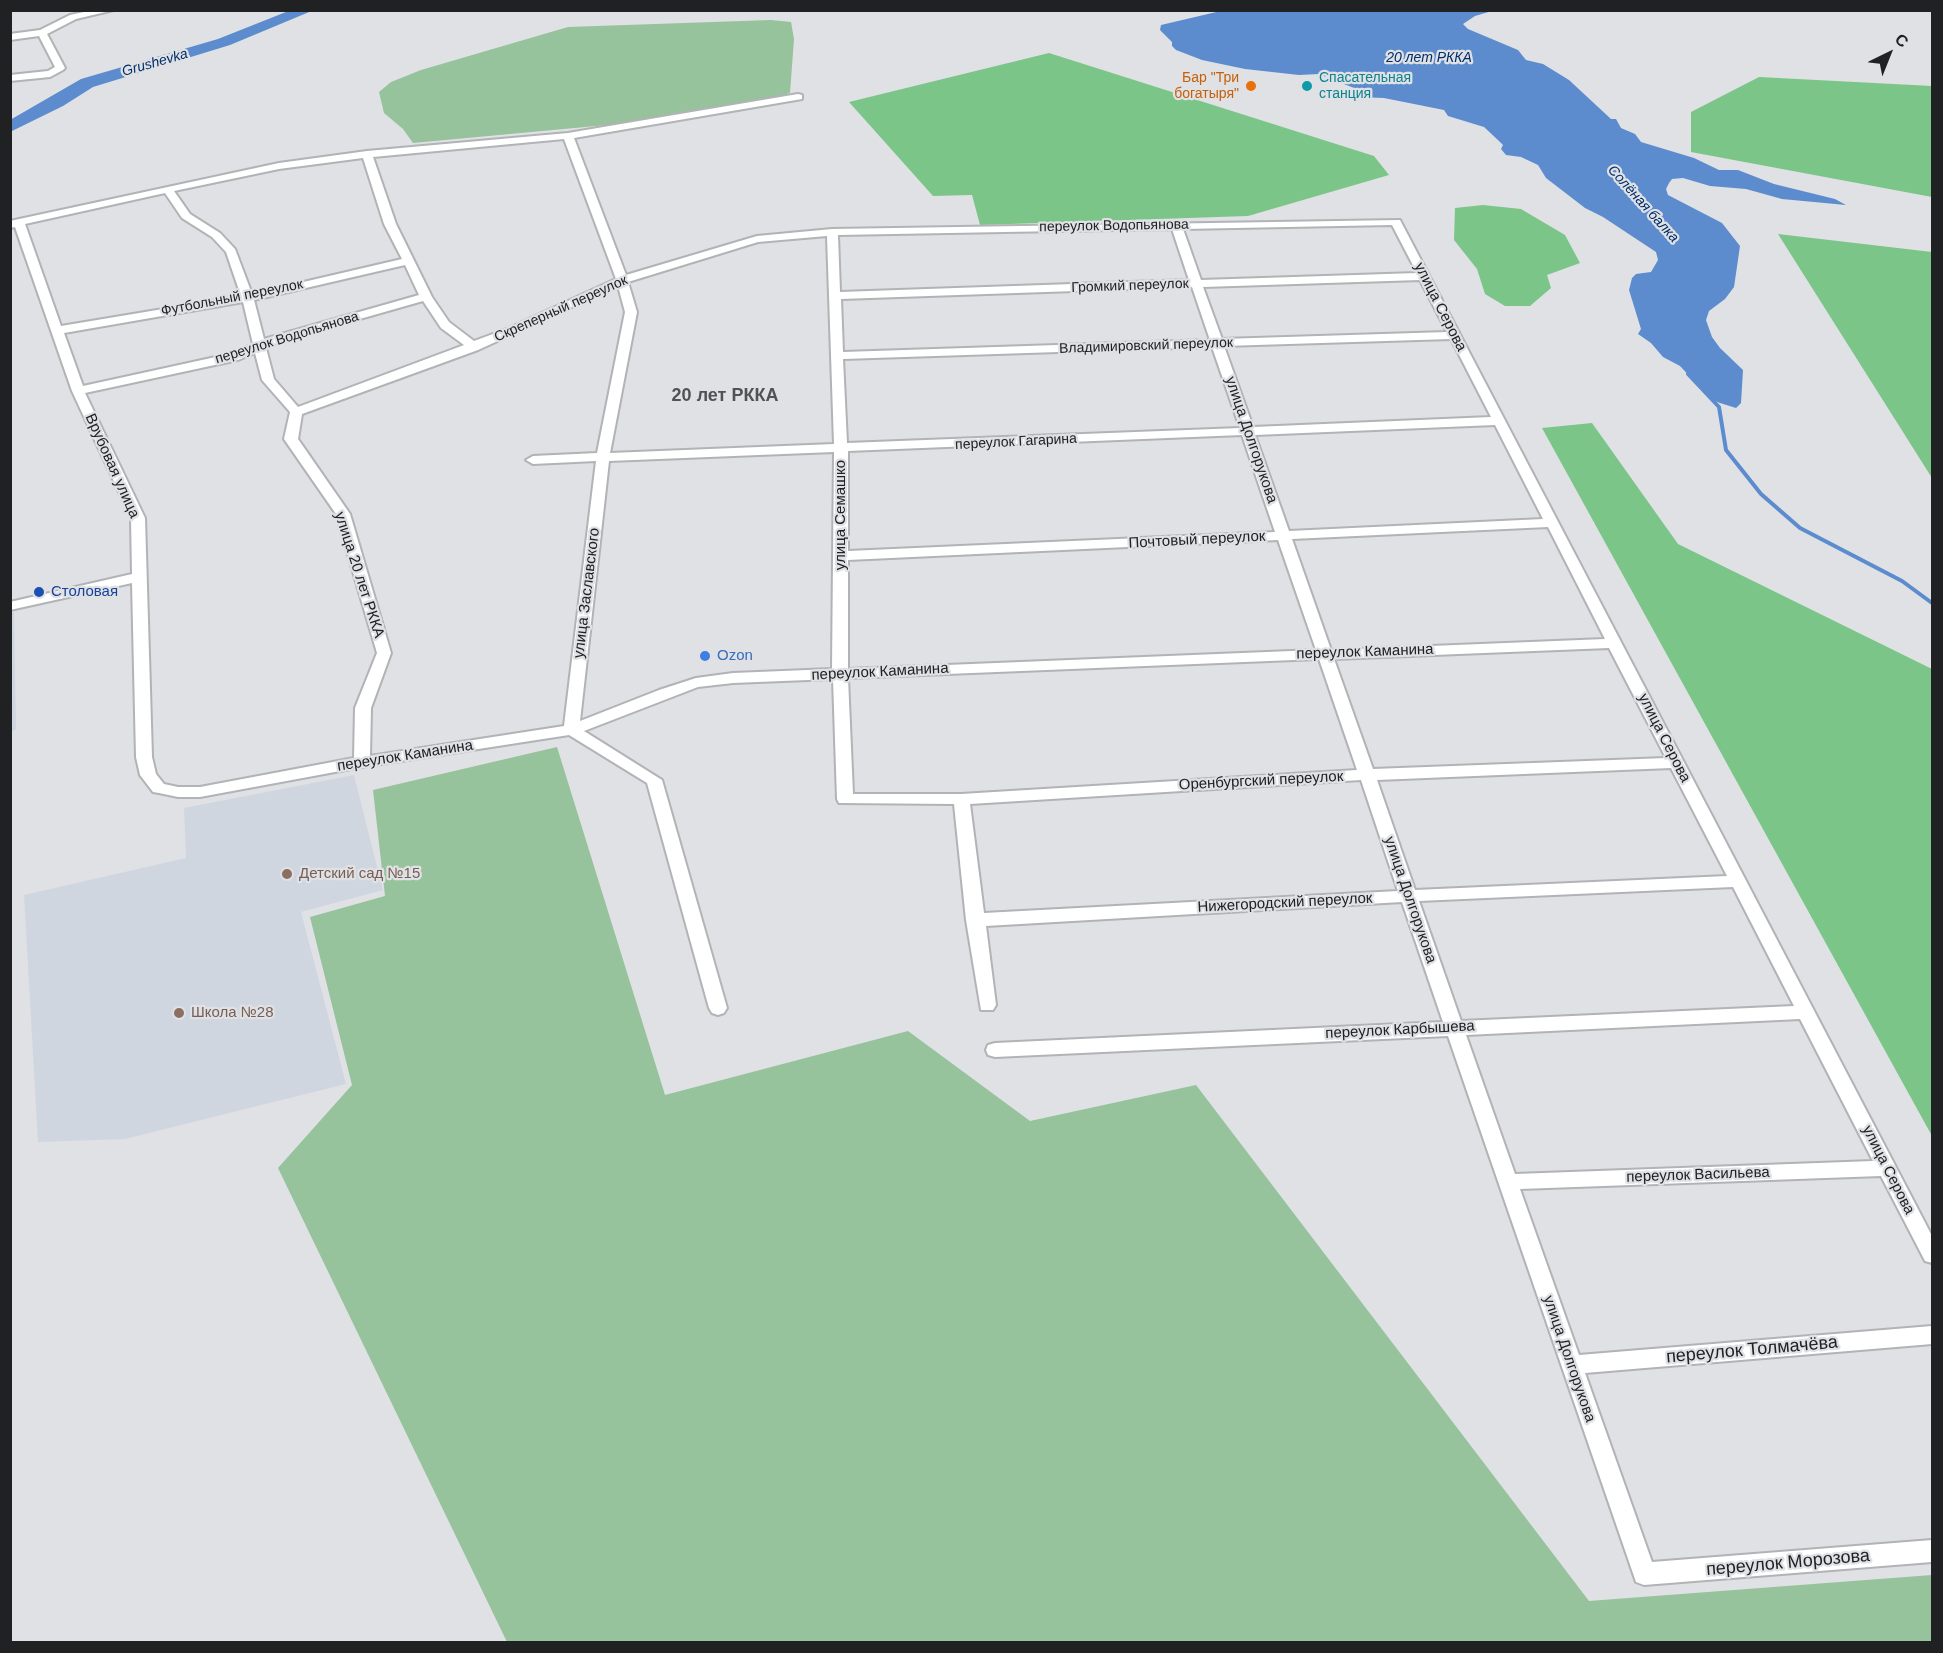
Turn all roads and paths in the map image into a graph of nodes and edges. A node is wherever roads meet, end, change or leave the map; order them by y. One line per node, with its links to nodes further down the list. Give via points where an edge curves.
1 (61, 10): 3 (street, via 58,18)
2 (110, 10): 3 (street)
3 (62, 22): 4 (street)
4 (42, 33): 5 (street); 6 (street, via 60,68 50,74)
5 (10, 38)
6 (10, 78)
7 (798, 97): 8 (street)
8 (568, 136): 9 (street); 17 (street, улица Заславского)
9 (367, 154): 10 (street, via 279,166); 15 (street, via 390,224)
10 (168, 190): 12 (street); 21 (street, via 186,216 216,235 231,251)
11 (1396, 222): 13 (street, переулок Водопьянова); 16 (street, улица Серова)
12 (15, 225): 22 (street, Врубовая улица)
13 (1176, 225): 14 (street, переулок Водопьянова); 18 (street, улица Долгорукова)
14 (832, 232): 17 (street, Скреперный переулок, via 758,239); 19 (street, улица Семашко)
15 (408, 261): 20 (street); 21 (street, Футбольный переулок)
16 (1424, 276): 18 (street, Громкий переулок); 23 (street, улица Серова)
17 (622, 280): 26 (street, Скреперный переулок); 33 (street, улица Заславского, via 631,312)
18 (1196, 283): 19 (street, Громкий переулок); 24 (street, улица Долгорукова)
19 (835, 296): 27 (street, улица Семашко)
20 (426, 297): 25 (street, переулок Водопьянова); 26 (street, via 445,325)
21 (248, 298): 22 (street, Футбольный переулок); 25 (street)
22 (56, 332): 28 (street, Врубовая улица)
23 (1455, 335): 24 (street, Владимировский переулок); 30 (street, улица Серова)
24 (1217, 344): 27 (street, Владимировский переулок); 31 (street, улица Долгорукова)
25 (258, 347): 28 (street, переулок Водопьянова, via 238,356); 29 (street, via 268,380)
26 (474, 347): 29 (street, Скреперный переулок)
27 (838, 356): 32 (street, улица Семашко)
28 (78, 391): 38 (street, Врубовая улица, via 138,518)
29 (296, 412): 44 (street, улица 20 лет РККА, via 291,439 343,514 384,653 363,708)
30 (1499, 421): 31 (street, переулок Гагарина); 35 (street, улица Серова)
31 (1248, 432): 32 (street, переулок Гагарина); 36 (street, улица Долгорукова)
32 (841, 450): 33 (street, переулок Гагарина); 37 (street, улица Семашко)
33 (603, 457): 34 (street, переулок Гагарина); 43 (street, улица Заславского)
34 (533, 460)
35 (1552, 524): 36 (street, Почтовый переулок); 40 (street, улица Серова)
36 (1284, 536): 37 (street, Почтовый переулок); 41 (street, улица Долгорукова)
37 (841, 556): 42 (street, улица Семашко)
38 (140, 577): 39 (street); 47 (street, Врубовая улица, via 144,757 148,775)
39 (10, 606)
40 (1615, 643): 41 (street, переулок Каманина); 45 (street, улица Серова)
41 (1325, 654): 42 (street, переулок Каманина); 46 (street, улица Долгорукова)
42 (840, 674): 43 (street, переулок Каманина, via 696,683); 48 (street, улица Семашко)
43 (571, 730): 44 (street, переулок Каманина); 54 (street, via 654,780)
44 (362, 762): 47 (street, переулок Каманина, via 200,792)
45 (1677, 763): 46 (street, Оренбургский переулок); 50 (street, улица Серова)
46 (1365, 776): 49 (street, Оренбургский переулок); 51 (street, улица Долгорукова)
47 (159, 788)
48 (845, 799): 49 (street, Оренбургский переулок)
49 (961, 799): 52 (street)
50 (1738, 881): 51 (street, Нижегородский переулок); 55 (street, улица Серова)
51 (1409, 896): 52 (street, Нижегородский переулок); 56 (street, улица Долгорукова)
52 (975, 920): 53 (street)
53 (987, 1005)
54 (718, 1008)
55 (1806, 1012): 56 (street, переулок Карбышева); 58 (street, улица Серова)
56 (1455, 1028): 57 (street, переулок Карбышева); 59 (street, улица Долгорукова)
57 (995, 1050)
58 (1887, 1168): 59 (street, переулок Васильева); 60 (street, улица Серова)
59 (1508, 1182): 62 (street, улица Долгорукова)
60 (1932, 1255)
61 (1932, 1335): 62 (street, переулок Толмачёва)
62 (1572, 1365): 64 (street, улица Долгорукова)
63 (1932, 1551): 64 (street, переулок Морозова)
64 (1644, 1574)

